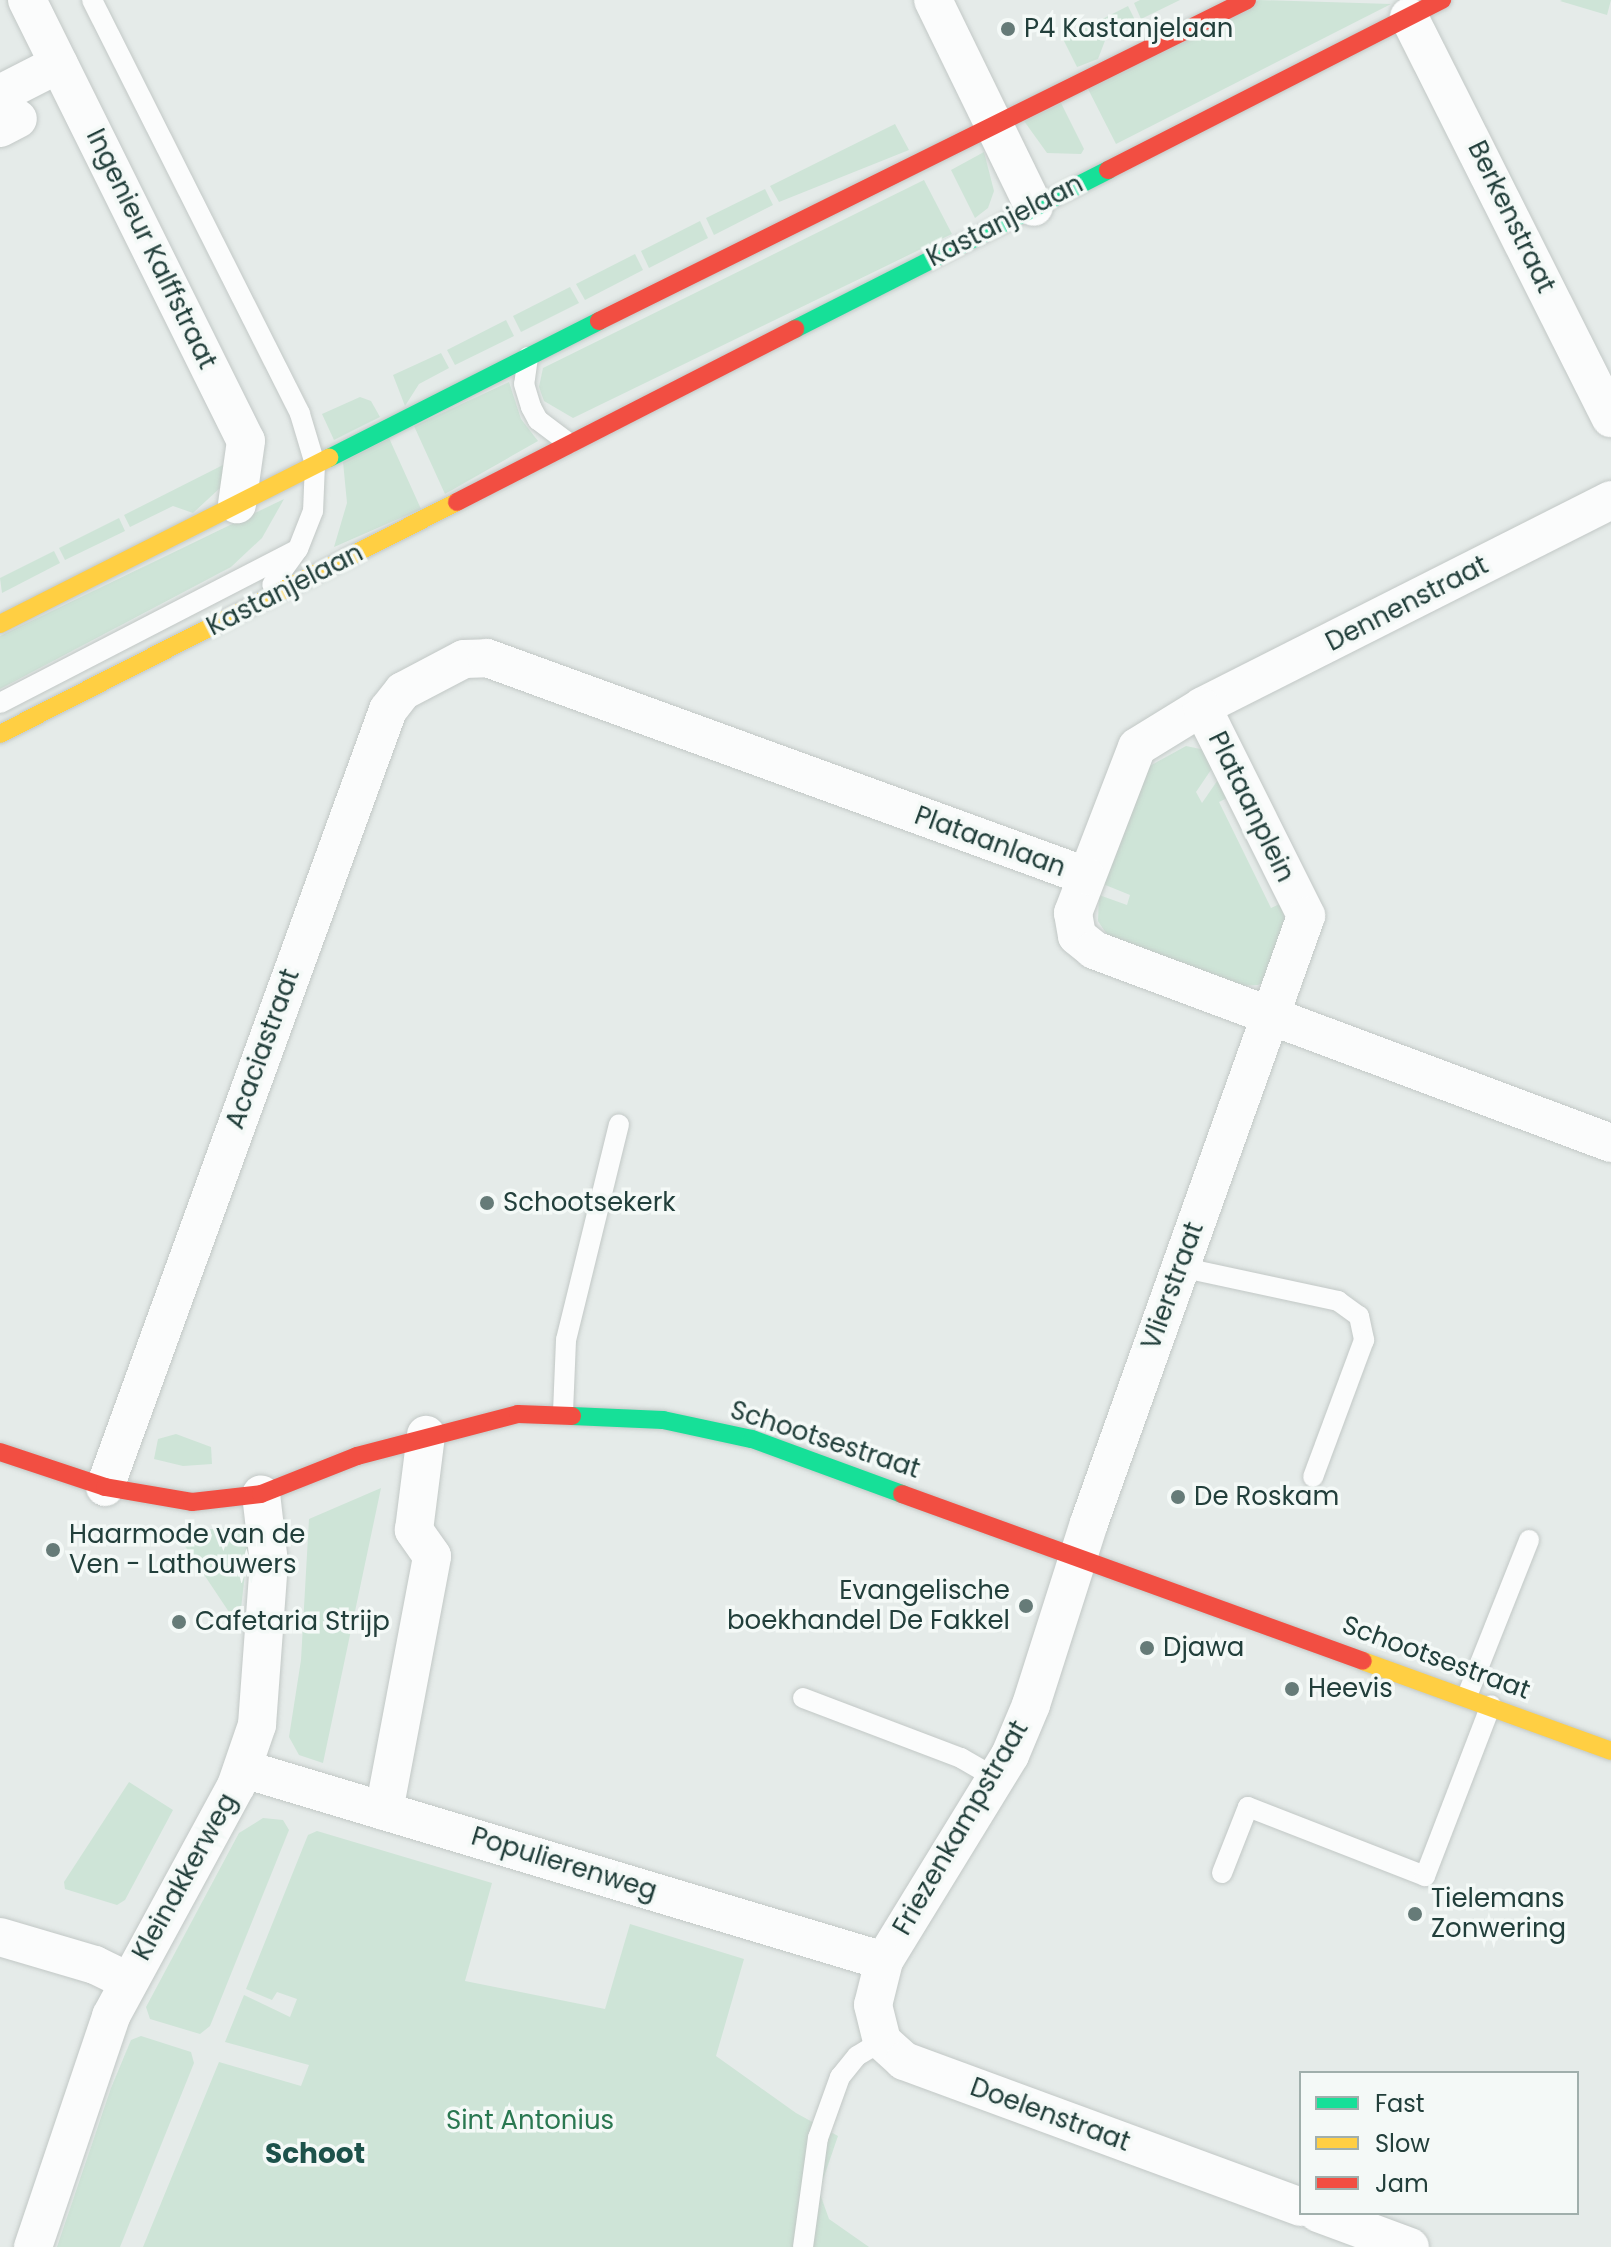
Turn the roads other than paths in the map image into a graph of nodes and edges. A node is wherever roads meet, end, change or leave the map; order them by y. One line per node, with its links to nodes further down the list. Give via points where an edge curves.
1 (27, 0): 6 (street, Ingenieur Kalffstraat)
2 (92, 0): 13 (lane, via 300,414)
3 (933, 0): 8 (street)
4 (1247, 0): 8 (main road)
5 (1426, 8): 9 (main road, Kastanjelaan); 11 (street, Berkenstraat)
6 (59, 64): 7 (street); 15 (street, Ingenieur Kalffstraat, via 246,441)
7 (4, 113)
8 (993, 124): 9 (street); 10 (main road)
9 (1034, 207): 12 (main road, Kastanjelaan)
10 (528, 357): 12 (lane, via 524,384 531,407 538,420); 13 (main road)
11 (1611, 418)
12 (569, 443): 17 (main road, Kastanjelaan)
13 (315, 464): 15 (main road); 16 (lane, via 313,511)
14 (1611, 500): 21 (street, Dennenstraat)
15 (237, 504): 18 (main road)
16 (298, 549): 17 (lane); 20 (lane, Kastanjelaan)
17 (258, 604): 22 (main road, Kastanjelaan)
18 (0, 624)
19 (476, 658): 23 (street, Plataanlaan); 32 (street, Acaciastraat, via 403,691 388,710)
20 (0, 703)
21 (1202, 707): 23 (street, Plataanplein, via 1132,754); 24 (street, Plataanplein, via 1306,916)
22 (0, 734)
23 (1086, 876): 24 (street, Plataanlaan, via 1074,927 1094,950)
24 (1270, 1018): 26 (street, Plataanlaan); 27 (street, Vlierstraat)
25 (619, 1124): 28 (lane, via 566,1340)
26 (1611, 1143)
27 (1180, 1267): 31 (lane, via 1338,1301 1359,1316 1364,1340); 35 (street, Vlierstraat)
28 (563, 1412): 29 (main road, Schootsestraat, via 518,1414); 35 (main road, Schootsestraat, via 663,1420 752,1439)
29 (426, 1435): 33 (main road, Schootsestraat); 42 (street, via 414,1530 432,1556)
30 (0, 1452): 32 (main road, Schootsestraat)
31 (1313, 1477)
32 (105, 1487): 33 (main road, Schootsestraat, via 192,1502)
33 (261, 1494): 40 (street, Kleinakkerweg, via 269,1563 264,1681)
34 (1529, 1540): 36 (lane)
35 (1078, 1555): 36 (main road, Schootsestraat); 41 (street, Friezenkampstraat, via 1031,1705)
36 (1467, 1696): 38 (main road, Schootsestraat)
37 (803, 1698): 41 (lane, via 961,1758)
38 (1491, 1705): 39 (main road, Schootsestraat); 43 (lane, via 1425,1876 1248,1807)
39 (1611, 1751)
40 (244, 1769): 42 (street, Populierenweg); 46 (street, Kleinakkerweg)
41 (995, 1778): 45 (street, Friezenkampstraat)
42 (384, 1811): 45 (street, Populierenweg)
43 (1222, 1873)
44 (0, 1937): 46 (street, via 95,1965)
45 (884, 1961): 47 (street, via 873,2005)
46 (128, 1981): 50 (street, Kleinakkerweg, via 61,2154)
47 (882, 2041): 48 (street, Doelenstraat, via 919,2067); 51 (lane, via 857,2056 840,2077 818,2138)
48 (1299, 2206)
49 (1323, 2215): 52 (street)
50 (33, 2247)
51 (803, 2247)
52 (1410, 2247)

